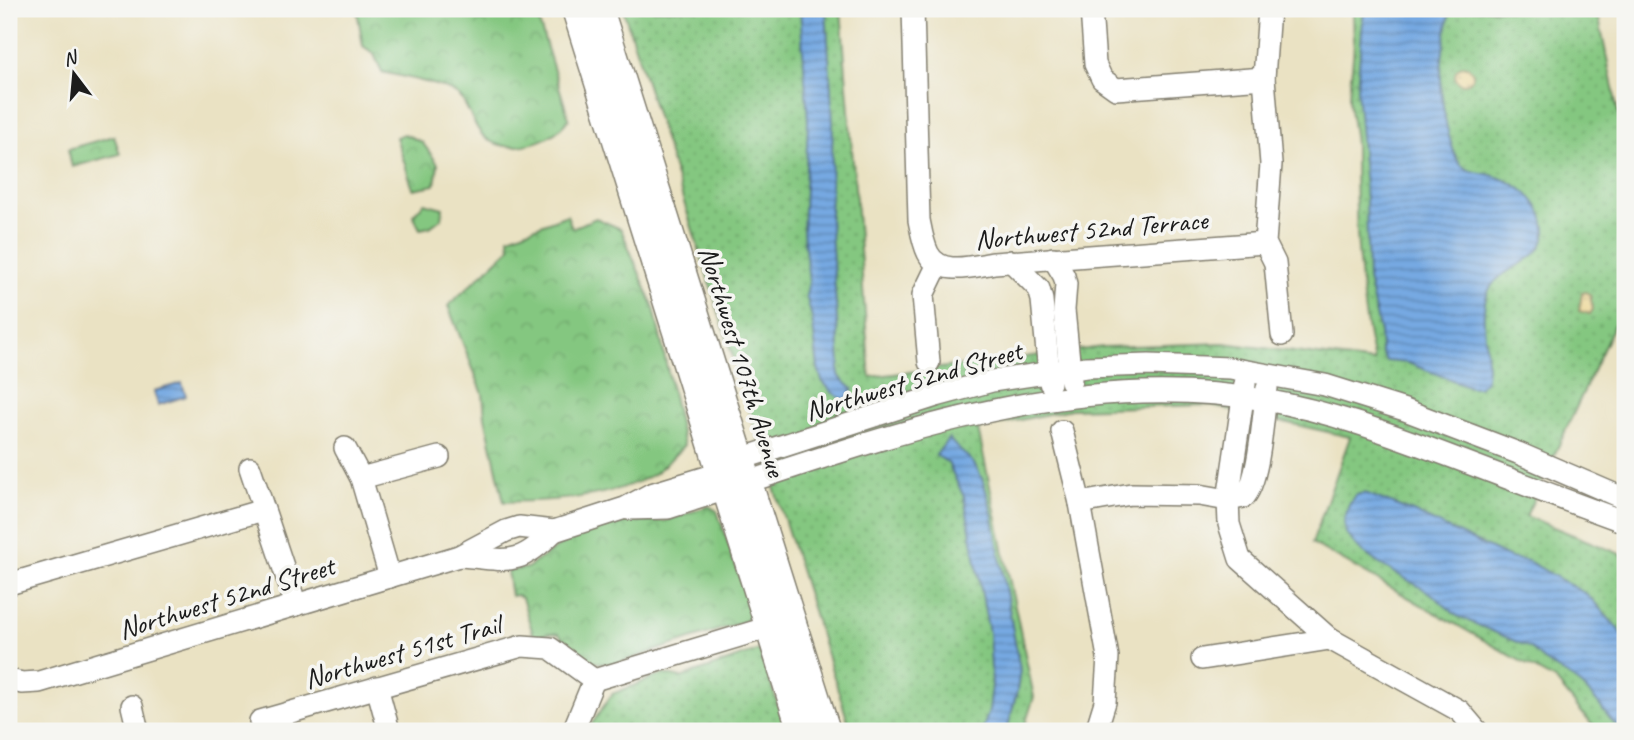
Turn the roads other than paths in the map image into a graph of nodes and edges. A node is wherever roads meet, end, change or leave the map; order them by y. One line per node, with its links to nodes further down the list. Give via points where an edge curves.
1 (575, 9): 29 (main road, Northwest 107th Avenue)
2 (600, 9): 29 (main road, Northwest 107th Avenue)
3 (913, 9): 10 (street, via 919,220)
4 (1091, 9): 6 (street, via 1095,64 1102,79 1116,89)
5 (1269, 9): 6 (street)
6 (1264, 78): 7 (street, via 1272,164)
7 (1265, 243): 8 (street, Northwest 52nd Terrace); 14 (street, via 1275,263)
8 (1093, 256): 9 (street, Northwest 52nd Terrace); 12 (street, via 1079,267)
9 (1053, 258): 11 (street, Northwest 52nd Terrace); 12 (street, via 1064,276); 13 (street, via 1046,267)
10 (933, 259): 11 (street, Northwest 52nd Terrace, via 957,269); 15 (street, via 923,295)
11 (1011, 261): 13 (street)
12 (1065, 291): 13 (street); 16 (street)
13 (1040, 295): 18 (street)
14 (1282, 335)
15 (929, 362)
16 (1070, 369): 17 (street, Northwest 52nd Street, via 1149,365); 18 (street, Northwest 52nd Street); 20 (street)
17 (1247, 370): 19 (street, Northwest 52nd Street); 21 (street)
18 (1048, 372): 20 (street); 29 (street, Northwest 52nd Street, via 957,390 760,453)
19 (1270, 374): 22 (street); 31 (street, Northwest 52nd Street, via 1378,401)
20 (1062, 398): 21 (street, Northwest 52nd Street, via 1159,391); 29 (street, Northwest 52nd Street, via 959,416)
21 (1243, 398): 22 (street, Northwest 52nd Street); 26 (street)
22 (1265, 401): 27 (street); 35 (street, Northwest 52nd Street, via 1395,436)
23 (1062, 431): 33 (street)
24 (345, 448): 30 (street)
25 (439, 457): 30 (street)
26 (1235, 458): 27 (street); 32 (street)
27 (1256, 461): 32 (street, via 1248,492)
28 (250, 468): 34 (street)
29 (734, 476): 36 (street, Northwest 52nd Street, via 667,508 625,509); 43 (main road, Northwest 107th Avenue)
30 (361, 478): 40 (street)
31 (1625, 499)
32 (1228, 500): 33 (street, via 1130,494); 44 (street, via 1229,524 1240,559)
33 (1080, 503): 57 (street, via 1108,657 1105,702)
34 (262, 510): 41 (street); 42 (street)
35 (1625, 522)
36 (554, 531): 37 (street, Northwest 52nd Street, via 519,527); 39 (street, Northwest 52nd Street, via 524,557)
37 (495, 535): 38 (street, Northwest 52nd Street); 39 (street)
38 (459, 556): 39 (street, Northwest 52nd Street); 40 (street, Northwest 52nd Street)
39 (502, 559)
40 (390, 577): 42 (street, Northwest 52nd Street)
41 (9, 584)
42 (296, 604): 46 (street, Northwest 52nd Street, via 39,682)
43 (780, 624): 47 (street); 55 (main road, Northwest 107th Avenue); 56 (main road, Northwest 107th Avenue)
44 (1330, 639): 45 (street); 58 (street, via 1460,711)
45 (1202, 659)
46 (9, 680)
47 (594, 680): 48 (street, Northwest 51st Trail, via 550,648 522,646); 54 (street)
48 (377, 687): 50 (street, Northwest 51st Trail); 53 (street)
49 (132, 706): 51 (street)
50 (256, 726): 52 (street, via 278,727)
51 (138, 731)
52 (280, 731)
53 (389, 731)
54 (573, 731)
55 (802, 731)
56 (827, 731)
57 (1096, 731)
58 (1477, 731)

